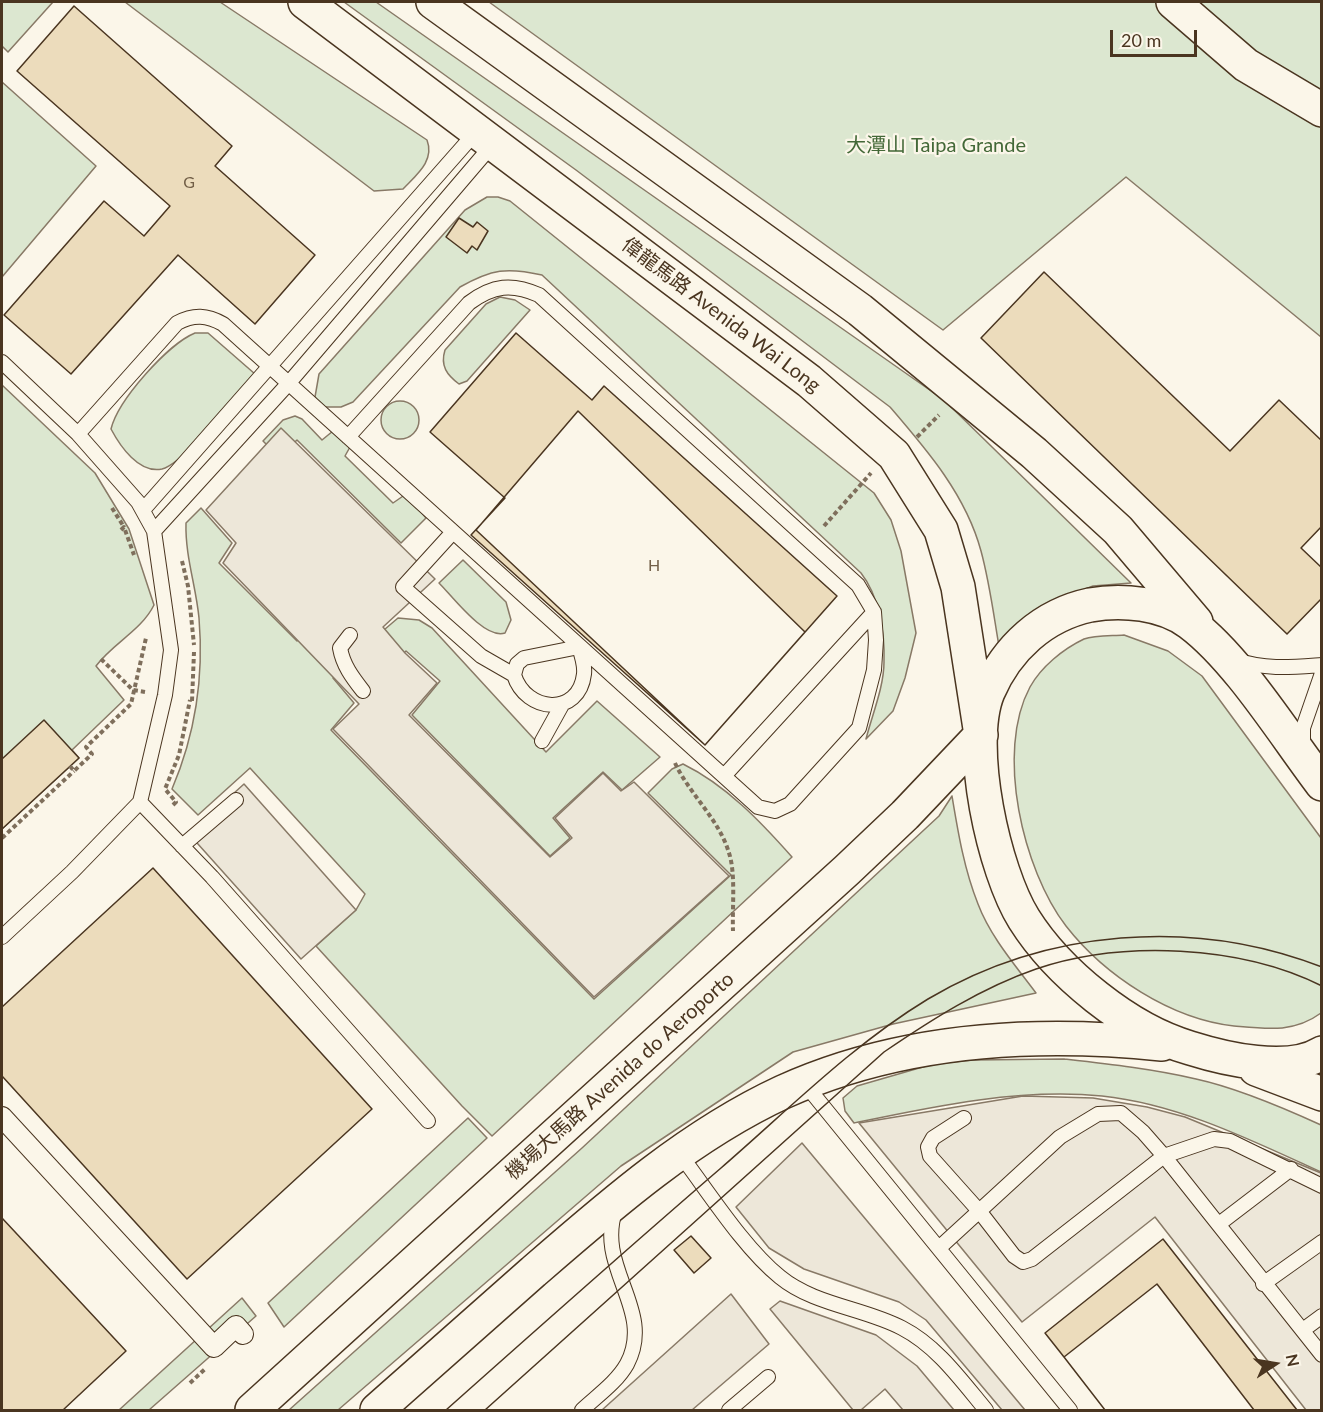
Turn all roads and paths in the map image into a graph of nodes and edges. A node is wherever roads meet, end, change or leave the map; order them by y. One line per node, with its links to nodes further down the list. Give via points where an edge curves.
1 (305, 2): 5 (main road, 偉龍馬路 Avenida Wai Long)
2 (433, 2): 21 (main road, via 860,310 1009,433 1118,530)
3 (1173, 2): 4 (main road, via 1246,65)
4 (1322, 110)
5 (485, 138): 7 (lane, via 422,190); 8 (lane); 29 (main road, 偉龍馬路 Avenida Wai Long, via 809,381 894,455 941,530 958,587)
6 (2, 362): 9 (lane)
7 (271, 368): 8 (lane); 9 (lane, via 223,324 212,318 188,317 177,323); 11 (lane)
8 (288, 384): 10 (lane); 13 (lane)
9 (78, 434): 11 (lane)
10 (348, 437): 14 (lane); 17 (lane, via 469,303 484,291 522,288 539,295 858,585)
11 (143, 510): 13 (lane)
12 (121, 530): 16 (path, via 124,527)
13 (154, 531): 36 (lane, via 171,650 165,695)
14 (453, 532): 20 (lane); 24 (lane, via 403,587 481,656)
15 (181, 556): 26 (path, via 194,625)
16 (137, 562)
17 (874, 612): 34 (lane); 34 (lane, via 874,670 859,728 790,804 775,811 758,807)
18 (148, 630): 32 (path, via 130,704 86,747 92,754)
19 (350, 635): 25 (lane, via 340,648 342,658)
20 (579, 647): 24 (lane, via 524,658); 27 (lane, via 585,673 581,685); 28 (lane)
21 (1222, 651): 22 (lane, via 1251,664 1286,668); 29 (main road, via 1188,621 1150,605 1110,601 1070,609 1034,629 1006,658 987,694); 33 (main road)
22 (1322, 665)
23 (1322, 673): 33 (lane, via 1303,728)
24 (514, 675): 27 (lane, via 523,694 532,701 553,706)
25 (363, 691)
26 (192, 700)
27 (563, 703): 30 (lane)
28 (653, 712): 34 (lane); 40 (path, via 684,783 712,820 730,855)
29 (981, 735): 40 (main road, 機場大馬路 Avenida do Aeroporto, via 906,815); 41 (main road, via 989,823 1003,872 1024,918 1051,954 1092,993 1138,1026)
30 (542, 741)
31 (70, 766): 32 (path)
32 (74, 771): 37 (path)
33 (1312, 771)
34 (724, 776)
35 (236, 800): 38 (lane)
36 (140, 802): 38 (lane); 39 (lane)
37 (2, 838)
38 (182, 846): 48 (lane)
39 (2, 937)
40 (735, 972): 64 (main road, 機場大馬路 Avenida do Aeroporto)
41 (1181, 1046): 43 (main road); 44 (main road, via 1043,1036 988,1040 922,1049)
42 (1322, 1053): 43 (main road, via 1278,1063)
43 (1225, 1059): 45 (main road)
44 (805, 1084): 49 (main road, via 783,1092); 57 (lane)
45 (1322, 1094)
46 (2, 1117): 61 (street, via 214,1347 236,1326)
47 (964, 1118): 54 (lane, via 933,1138 928,1147 930,1156)
48 (428, 1121)
49 (679, 1153): 53 (main road); 68 (lane, via 756,1253 781,1278 830,1302 901,1327 924,1341)
50 (1164, 1156): 51 (lane, via 1214,1139 1230,1141); 54 (lane, via 1121,1113 1098,1114 1060,1137); 54 (lane, via 1023,1262); 55 (lane)
51 (1291, 1169): 52 (lane); 55 (lane)
52 (1322, 1186)
53 (619, 1200): 65 (main road); 66 (lane, via 612,1228 614,1266 636,1322 636,1335 621,1372)
54 (980, 1212): 57 (lane)
55 (1219, 1224): 58 (lane)
56 (1322, 1242): 58 (lane)
57 (939, 1248): 69 (lane)
58 (1263, 1284): 60 (lane)
59 (1322, 1316): 60 (lane)
60 (1303, 1330): 62 (lane)
61 (243, 1334)
62 (1322, 1355)
63 (768, 1377): 67 (lane)
64 (252, 1410)
65 (377, 1410)
66 (582, 1410)
67 (729, 1410)
68 (986, 1410)
69 (1070, 1410)

